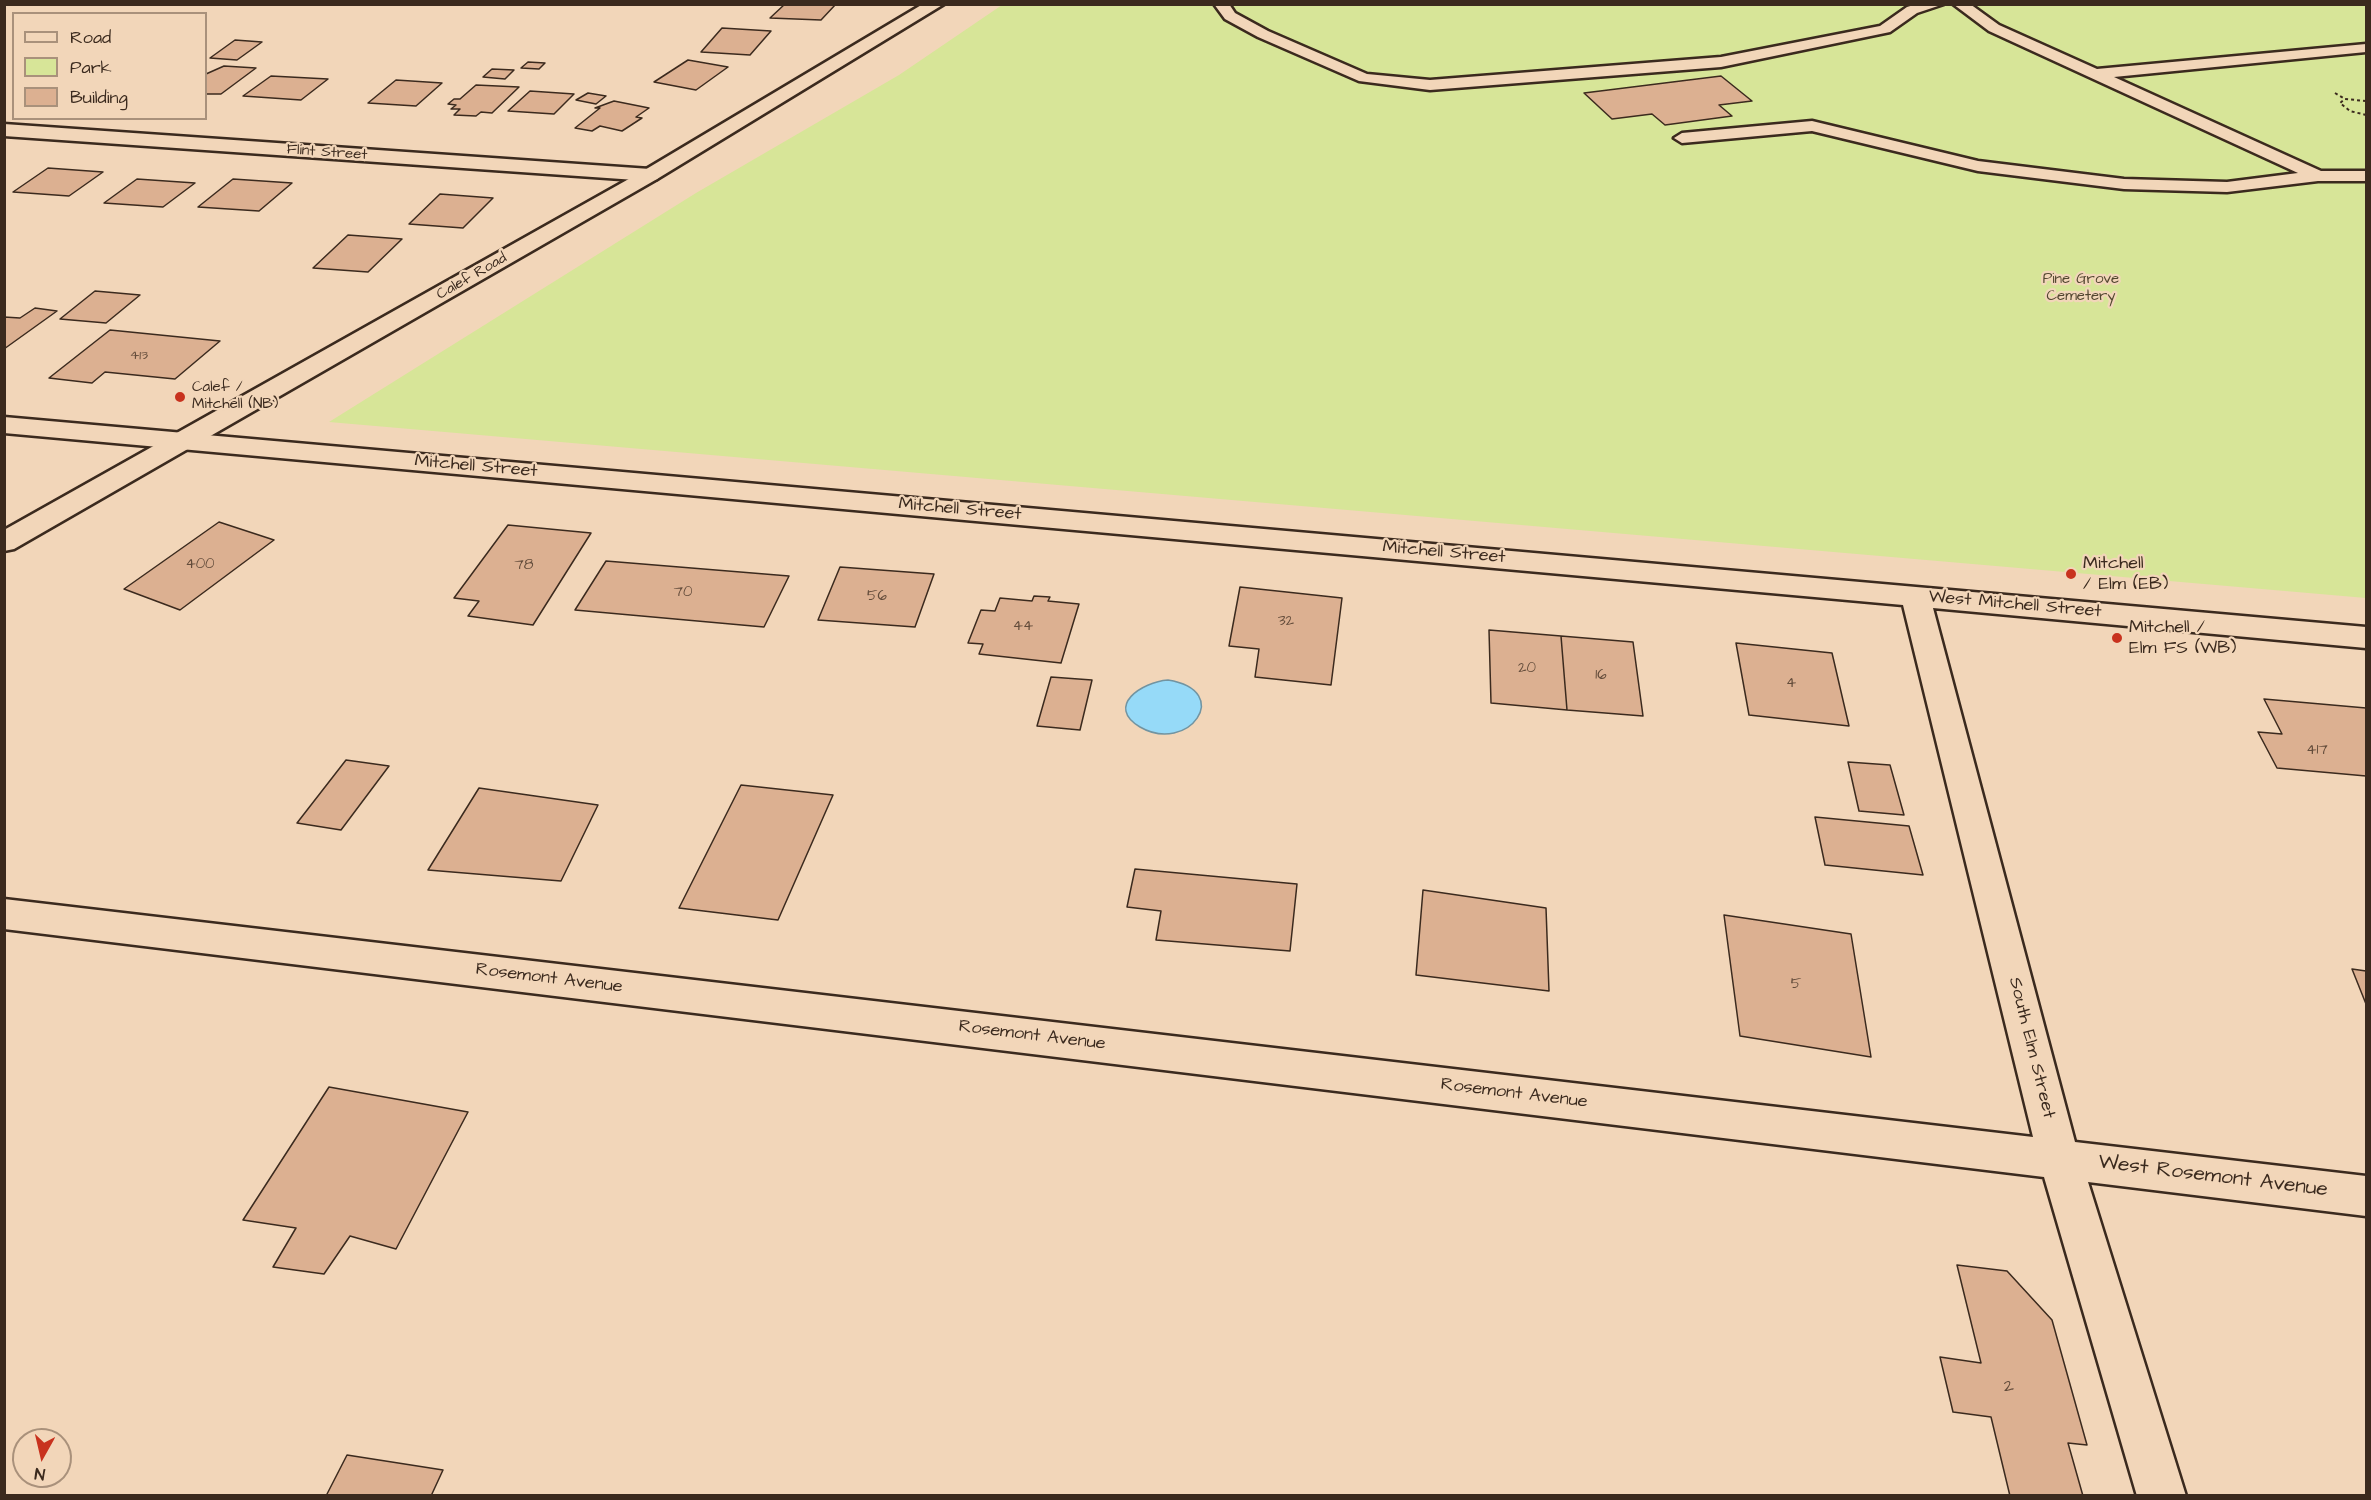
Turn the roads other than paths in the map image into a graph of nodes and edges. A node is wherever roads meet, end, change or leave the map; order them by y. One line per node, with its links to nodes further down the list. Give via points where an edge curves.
1 (936, 4): 11 (street, Calef Road)
2 (1221, 4): 3 (lane, via 1230,16 1263,34 1364,78 1430,85 1721,62 1884,29 1912,10)
3 (1937, 4)
4 (1960, 4): 6 (lane, via 1994,28)
5 (2367, 48): 6 (lane)
6 (2095, 74): 12 (lane)
7 (1799, 112): 8 (lane)
8 (1812, 126): 10 (lane); 12 (lane, via 1978,166 2124,184 2227,187)
9 (4, 130): 11 (street, Flint Street)
10 (1682, 138)
11 (650, 175): 15 (street, Calef Road)
12 (2318, 176): 13 (lane)
13 (2367, 176)
14 (4, 425): 15 (street, Mitchell Street)
15 (184, 441): 16 (street, Calef Road); 17 (street, Mitchell Street)
16 (4, 542)
17 (1915, 595): 18 (street, West Mitchell Street); 20 (street, South Elm Street)
18 (2367, 637)
19 (4, 914): 20 (street, Rosemont Avenue)
20 (2059, 1158): 21 (street, West Rosemont Avenue); 22 (street, South Elm Street)
21 (2367, 1196)
22 (2162, 1496)

